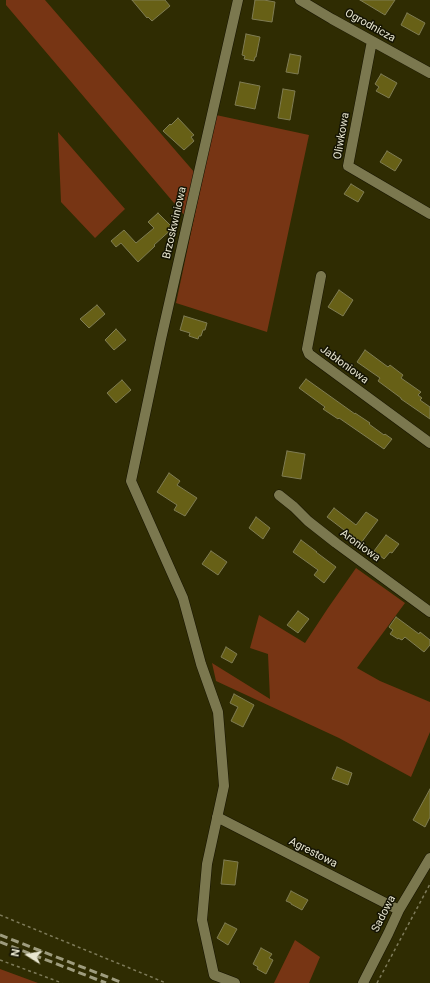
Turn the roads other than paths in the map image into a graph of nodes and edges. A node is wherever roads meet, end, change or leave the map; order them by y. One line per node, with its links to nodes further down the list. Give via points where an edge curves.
1 (238, 0): 10 (street, Brzoskwiniowa, via 131,480 184,598 201,664 218,712 224,786)
2 (300, 0): 3 (street, Ogrodnicza)
3 (372, 41): 4 (street, Ogrodnicza); 5 (street, Oliwkowa, via 348,166)
4 (430, 73)
5 (430, 214)
6 (321, 276): 7 (street, Jabłoniowa, via 307,349 309,354)
7 (430, 443)
8 (279, 495): 9 (street, Aroniowa, via 336,543)
9 (430, 612)
10 (217, 817): 12 (street, Agrestowa); 13 (street, Brzoskwiniowa, via 207,864 202,920 214,975)
11 (430, 858): 12 (street, Sadowa)
12 (398, 910): 14 (street, Sadowa)
13 (235, 983)
14 (363, 983)

